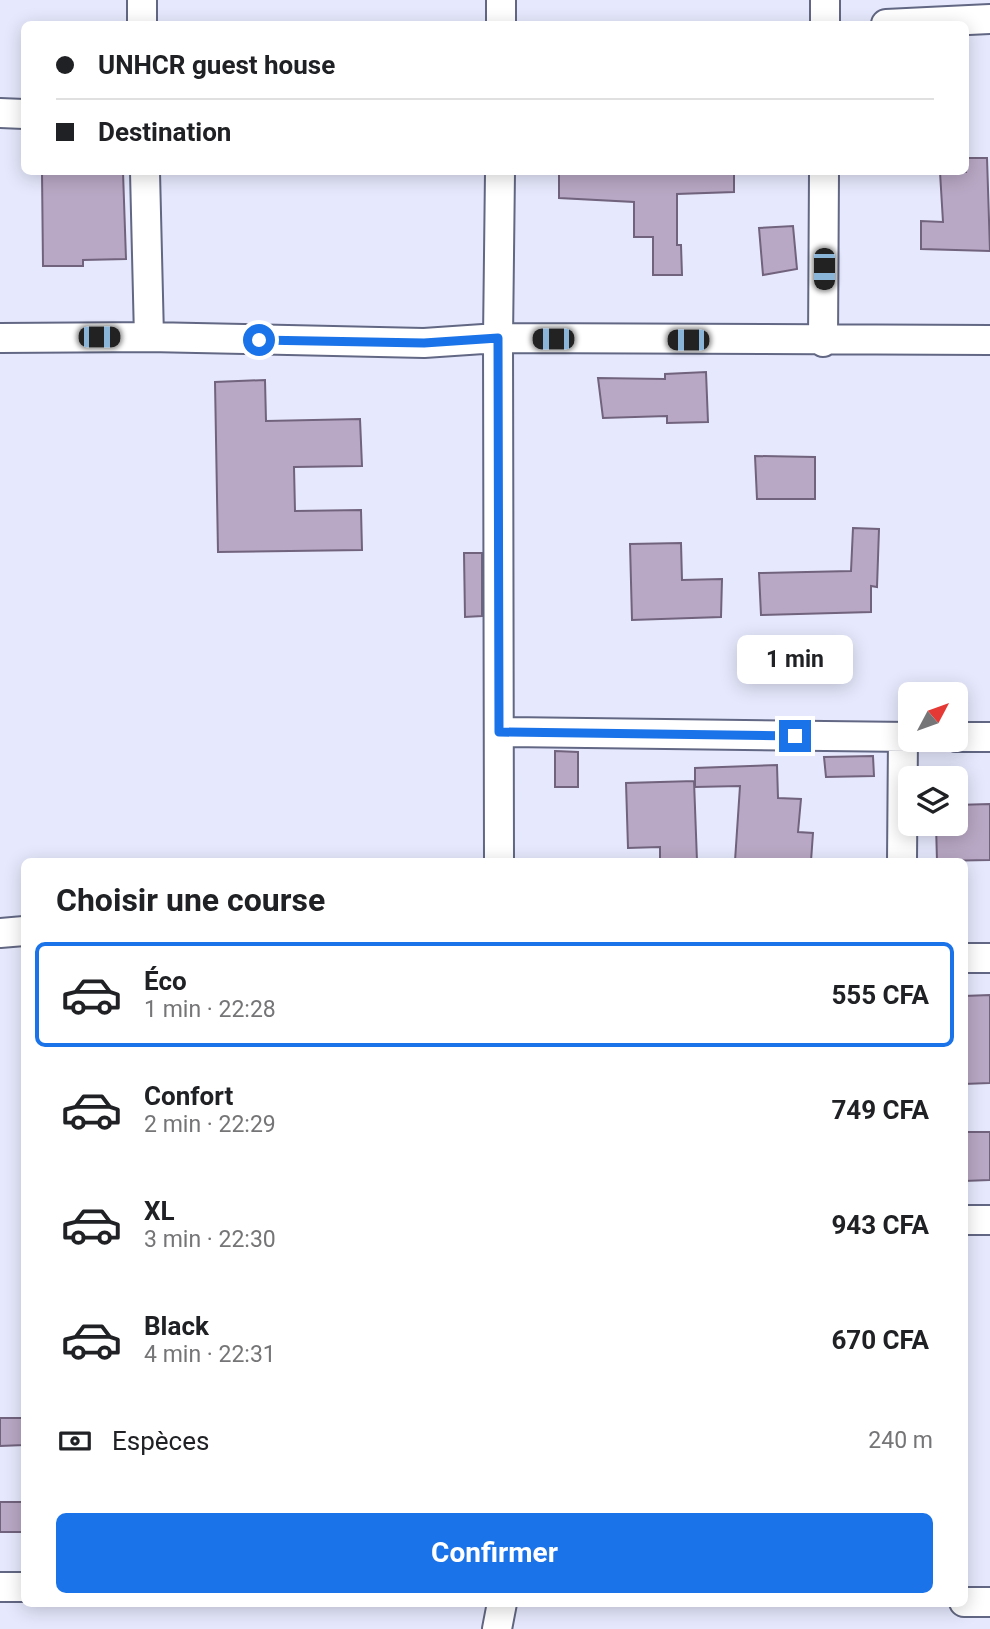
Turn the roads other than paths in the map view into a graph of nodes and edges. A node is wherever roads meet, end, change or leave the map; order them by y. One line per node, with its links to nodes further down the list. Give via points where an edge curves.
1 (142, 0): 5 (street)
2 (501, 0): 6 (street)
3 (825, 0): 7 (street)
4 (990, 19): 8 (street)
5 (142, 21)
6 (501, 21)
7 (825, 21)
8 (948, 21)
9 (0, 113): 10 (street)
10 (21, 114)
11 (145, 175): 14 (street)
12 (500, 175): 16 (street)
13 (824, 175): 18 (street)
14 (149, 337): 15 (street); 16 (street, via 424,343)
15 (0, 338)
16 (498, 338): 18 (street); 19 (street)
17 (990, 340): 18 (street)
18 (823, 342)
19 (499, 732): 20 (street); 24 (street)
20 (898, 737)
21 (968, 737): 22 (street)
22 (990, 737)
23 (906, 752): 25 (street)
24 (499, 858)
25 (902, 858)
26 (21, 931): 27 (street)
27 (0, 933)
28 (968, 958): 29 (street)
29 (990, 958)
30 (968, 1220): 31 (street)
31 (990, 1220)
32 (0, 1587): 33 (street)
33 (21, 1587)
34 (968, 1602): 35 (street)
35 (990, 1602)
36 (501, 1607): 37 (street)
37 (497, 1629)

